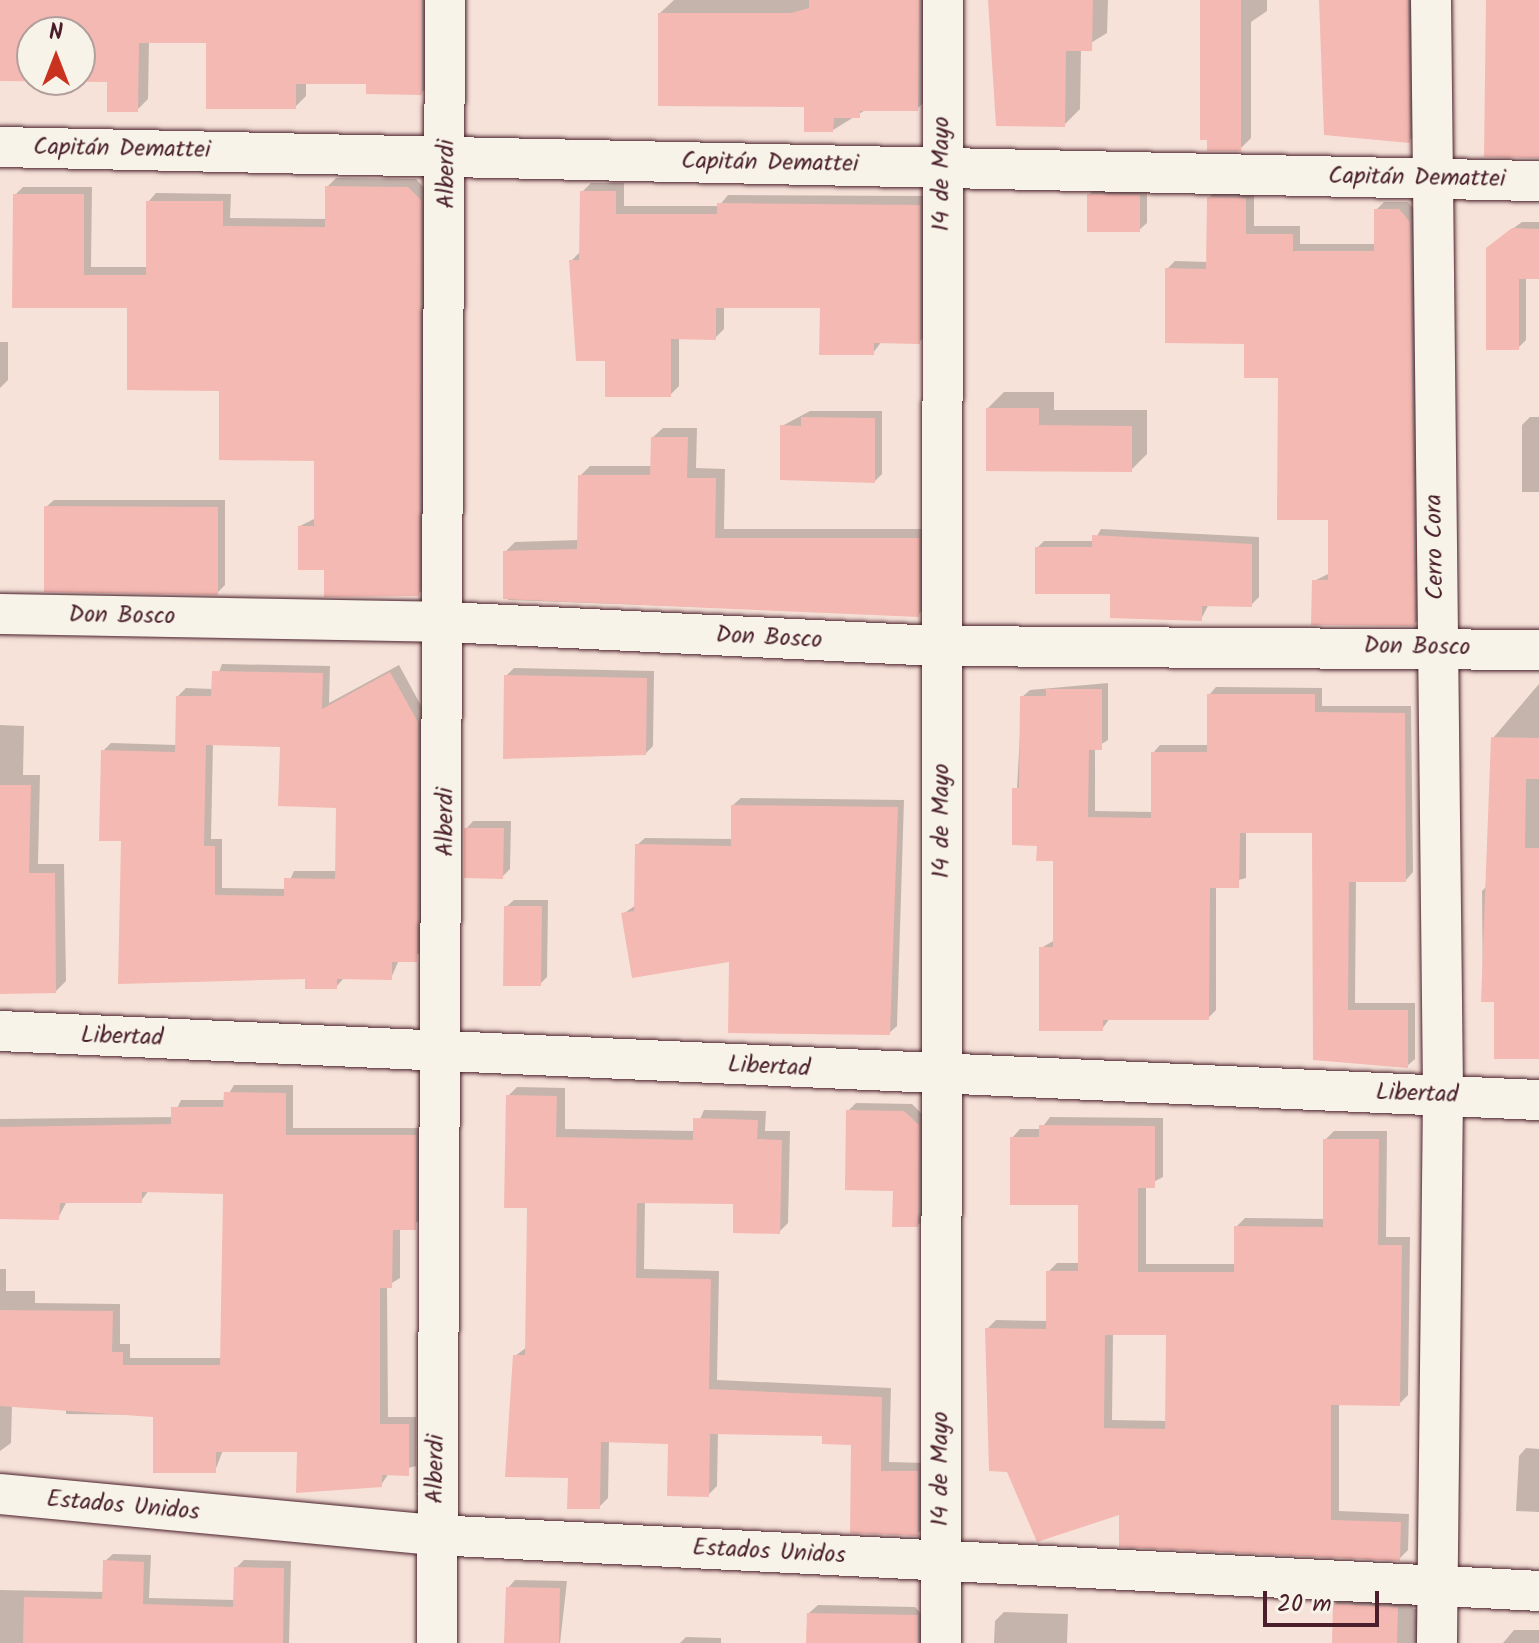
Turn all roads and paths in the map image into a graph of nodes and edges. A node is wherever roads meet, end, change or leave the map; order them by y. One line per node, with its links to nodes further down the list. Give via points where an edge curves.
1 (445, 0): 5 (street, Alberdi)
2 (943, 0): 6 (street, 14 de Mayo)
3 (1431, 0): 7 (street, Cerro Cora)
4 (0, 147): 5 (street, Capitán Demattei)
5 (447, 156): 6 (street, Capitán Demattei); 10 (street, Alberdi)
6 (942, 167): 7 (street, Capitán Demattei); 11 (street, 14 de Mayo)
7 (1430, 178): 8 (street, Capitán Demattei); 12 (street, Cerro Cora)
8 (1539, 181)
9 (0, 614): 10 (street, Don Bosco)
10 (446, 622): 11 (street, Don Bosco); 15 (street, Alberdi)
11 (942, 646): 12 (street, Don Bosco); 16 (street, 14 de Mayo)
12 (1437, 646): 13 (street, Don Bosco); 17 (street, Cerro Cora)
13 (1539, 650)
14 (0, 1031): 15 (street, Libertad)
15 (445, 1051): 16 (street, Libertad); 20 (street, Alberdi)
16 (942, 1076): 17 (street, Libertad); 21 (street, 14 de Mayo)
17 (1443, 1095): 18 (street, Libertad); 22 (street, Cerro Cora)
18 (1539, 1100)
19 (0, 1494): 20 (street, Estados Unidos)
20 (435, 1535): 21 (street, Estados Unidos); 24 (street, Alberdi)
21 (941, 1561): 22 (street, Estados Unidos); 25 (street, 14 de Mayo)
22 (1437, 1586): 23 (street, Estados Unidos); 26 (street, Cerro Cora)
23 (1539, 1591)
24 (437, 1643)
25 (941, 1643)
26 (1437, 1643)

